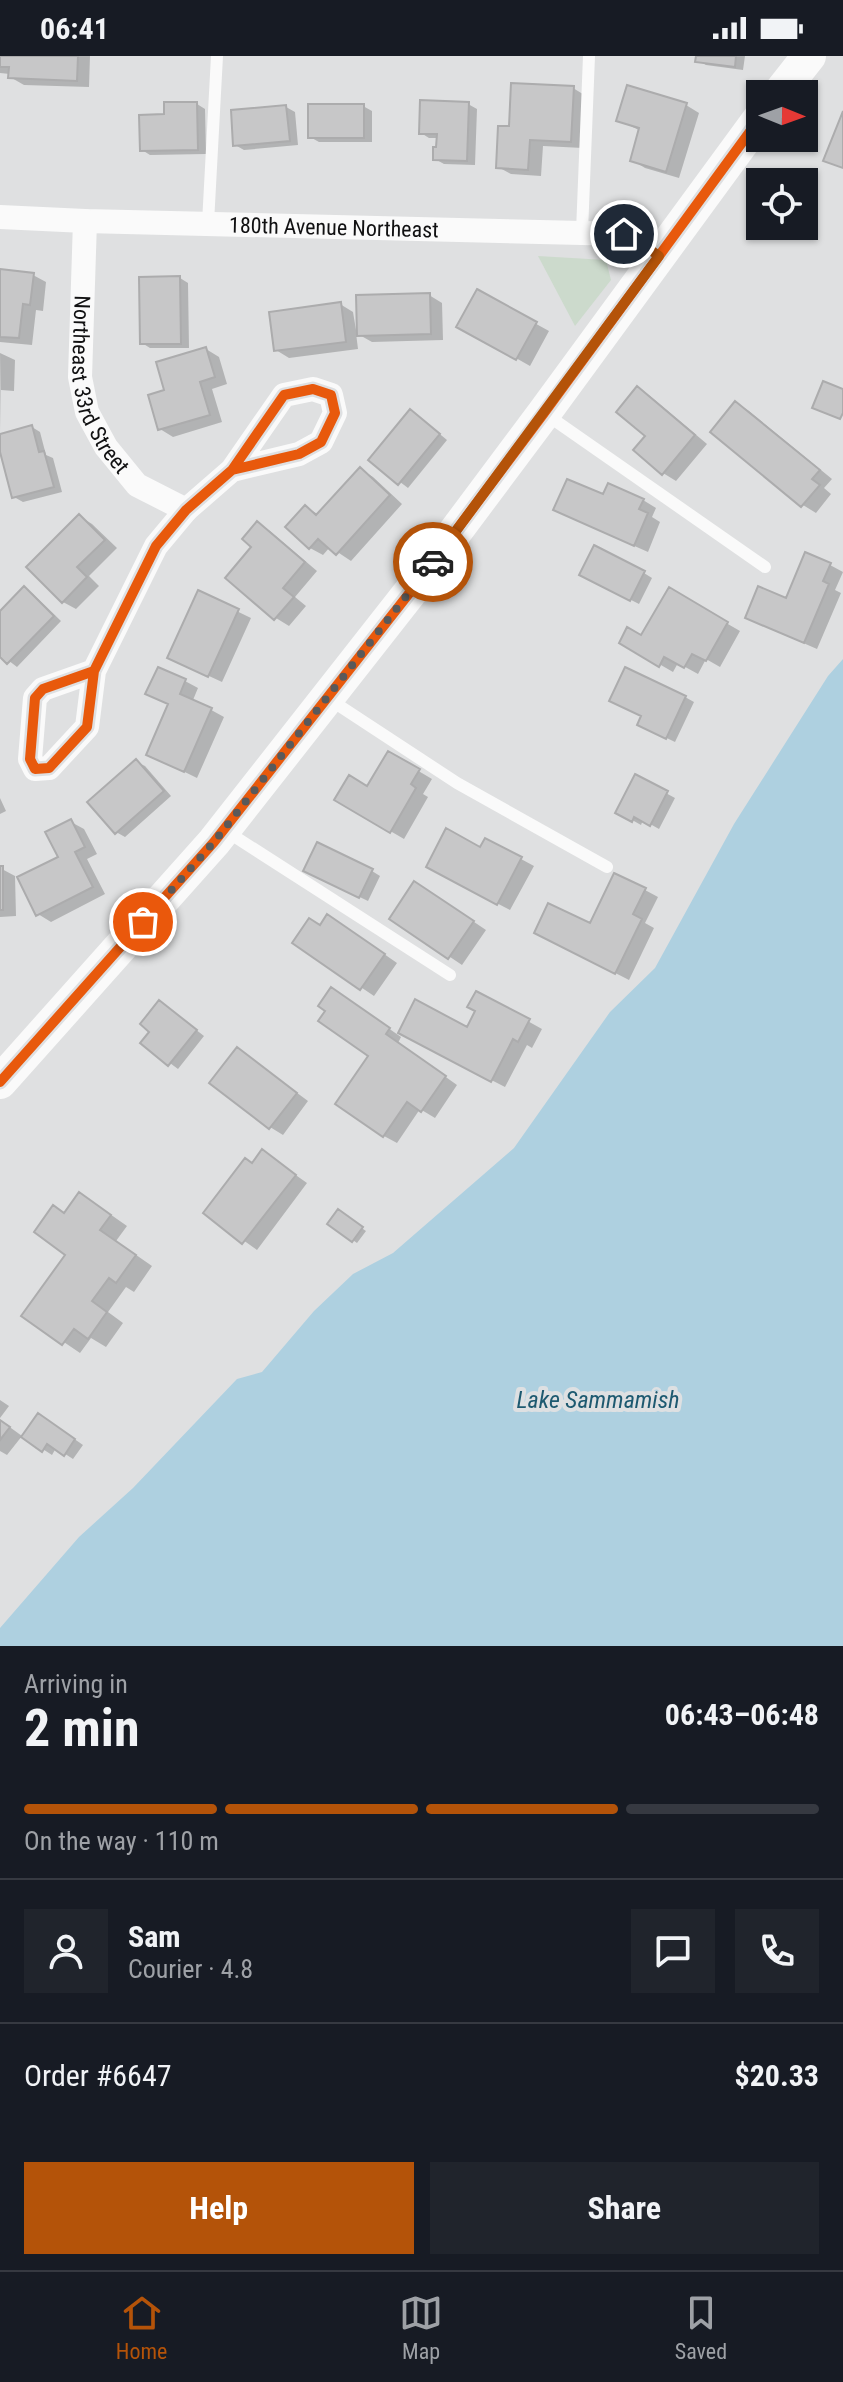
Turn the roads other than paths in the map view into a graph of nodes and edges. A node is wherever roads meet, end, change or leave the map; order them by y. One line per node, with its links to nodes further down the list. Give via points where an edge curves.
1 (217, 56): 8 (lane)
2 (589, 56): 9 (lane)
3 (809, 56): 4 (main road)
4 (790, 80)
5 (746, 137): 10 (main road)
6 (0, 217): 7 (street, 180th Avenue Northeast)
7 (85, 221): 8 (street, 180th Avenue Northeast); 13 (street, Northeast 33rd Street, via 80,377 87,412 106,447 137,485)
8 (208, 223): 9 (street, 180th Avenue Northeast)
9 (582, 232): 10 (street, 180th Avenue Northeast, via 624,234)
10 (659, 256): 11 (main road)
11 (544, 413): 14 (lane); 16 (main road)
12 (232, 470): 13 (street)
13 (186, 510): 15 (street, via 156,546)
14 (765, 567)
15 (94, 671)
16 (327, 698): 17 (main road); 18 (lane, via 457,783)
17 (224, 830): 19 (lane); 20 (main road)
18 (607, 867)
19 (450, 975)
20 (0, 1082)

